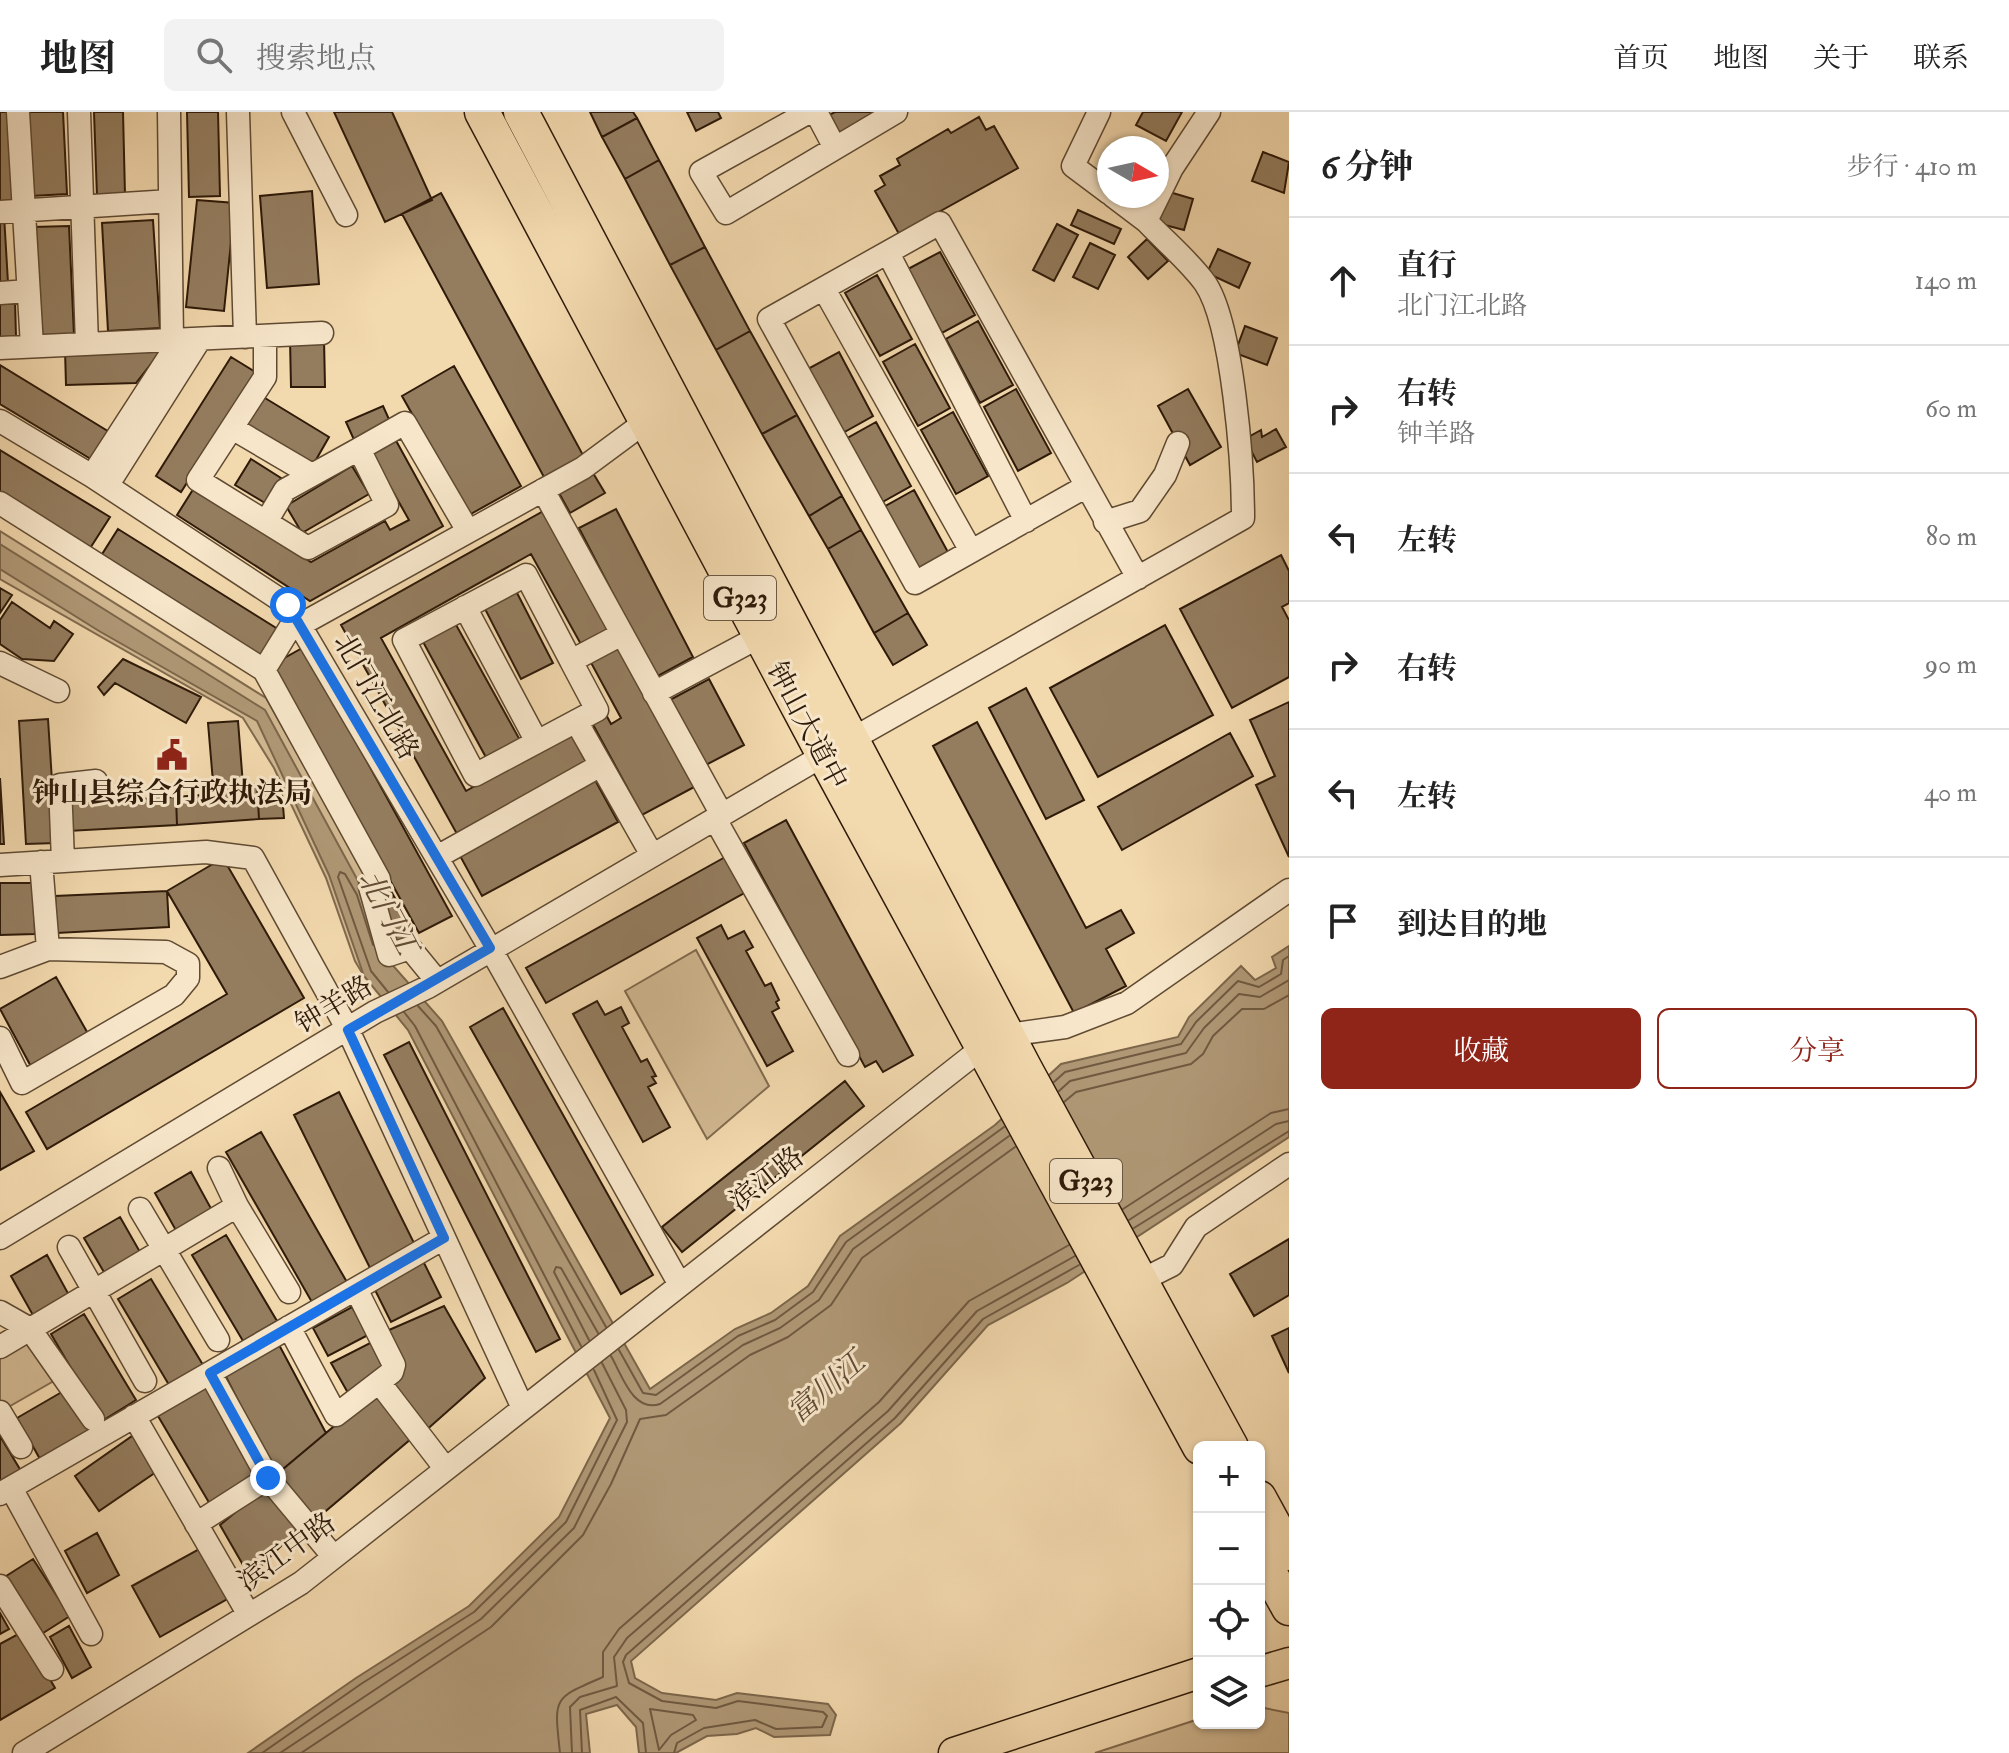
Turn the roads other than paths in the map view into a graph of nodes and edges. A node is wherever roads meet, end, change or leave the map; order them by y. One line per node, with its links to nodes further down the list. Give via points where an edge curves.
1 (18, 112): 18 (street)
2 (79, 112): 16 (street)
3 (169, 112): 15 (street)
4 (238, 112): 27 (street)
5 (293, 112): 20 (street)
6 (482, 112): 32 (highway, 钟山大道中 / G323)
7 (521, 112): 32 (highway, 钟山大道中 / G323)
8 (809, 112): 13 (street, via 701,172 726,213)
9 (816, 112): 13 (street)
10 (896, 112): 13 (street)
11 (1099, 112): 14 (street, via 1073,166)
12 (1209, 112): 21 (street, via 1172,168)
13 (835, 148)
14 (1097, 184)
15 (170, 201): 16 (street); 28 (street)
16 (82, 207): 18 (street); 29 (street)
17 (1129, 208): 21 (street)
18 (23, 211): 19 (street); 24 (street)
19 (0, 212)
20 (346, 215)
21 (1146, 221): 47 (street, 钟羊路, via 1206,285 1225,339 1243,477 1243,518)
22 (888, 253): 23 (street); 39 (street, via 940,223); 42 (street)
23 (824, 289): 46 (street); 46 (street, via 769,319 907,569 915,583)
24 (28, 291): 25 (street); 30 (street)
25 (0, 293)
26 (322, 333): 27 (street)
27 (255, 336): 28 (street); 34 (street, via 265,377)
28 (184, 339): 29 (street); 38 (street)
29 (87, 344): 30 (street)
30 (32, 346): 31 (street)
31 (0, 348)
32 (660, 411): 40 (street, via 583,468); 50 (highway, 钟山大道中 / G323)
33 (0, 421): 38 (street, 北门江北路)
34 (232, 428): 37 (street); 43 (street, via 198,480)
35 (1178, 443): 44 (street, via 1165,475 1140,511)
36 (359, 449): 37 (street); 43 (street, via 387,505 308,548); 45 (street, via 405,423)
37 (312, 475): 43 (street, via 285,490)
38 (100, 481): 49 (street, 北门江北路, via 288,605)
39 (1085, 487): 42 (street); 44 (street)
40 (543, 490): 45 (street); 51 (street)
41 (0, 503): 54 (street)
42 (1026, 521): 46 (street)
43 (266, 522)
44 (1105, 522): 47 (street)
45 (468, 531): 49 (street)
46 (971, 551)
47 (1138, 578): 59 (street, 钟羊路)
48 (465, 607): 52 (street, via 526,575); 58 (street); 58 (street, via 404,640 475,775)
49 (298, 622): 54 (street); 64 (street, 北门江北路)
50 (775, 629): 56 (street); 59 (highway, 钟山大道中 / G323)
51 (622, 634): 52 (street); 56 (street)
52 (571, 661): 57 (street, via 597,710)
53 (0, 663): 55 (street)
54 (264, 670): 71 (street, via 379,879 370,887 389,955 410,948)
55 (58, 691)
56 (654, 693): 62 (street)
57 (576, 721): 58 (street); 60 (street)
58 (537, 742)
59 (838, 748): 62 (street, 钟羊路); 74 (highway, 钟山大道中 / G323)
60 (601, 765): 63 (street); 64 (street)
61 (96, 781): 65 (street, via 60,785)
62 (718, 817): 63 (street, 钟羊路); 75 (street)
63 (652, 855): 68 (street, 钟羊路)
64 (437, 857): 68 (street, 北门江北路)
65 (52, 862): 66 (street); 69 (street); 72 (street, via 206,852 253,858)
66 (0, 865)
67 (1289, 890): 74 (street, via 1127,1003 1065,1027)
68 (490, 948): 71 (street, 钟羊路); 84 (street, 北门江北路)
69 (48, 949): 70 (street); 73 (street, via 166,952 188,964 188,978 174,995 22,1083)
70 (0, 967)
71 (432, 984): 72 (street, 钟羊路)
72 (348, 1030): 80 (street, 钟羊路); 81 (street)
73 (0, 1038)
74 (995, 1041): 84 (street, 滨江路); 88 (highway, 钟山大道中 / G323)
75 (848, 1055)
76 (1289, 1164): 88 (street, via 1196,1227 1172,1265)
77 (219, 1168): 78 (street)
78 (237, 1206): 83 (street); 87 (street)
79 (140, 1209): 83 (street)
80 (0, 1238)
81 (444, 1238): 85 (street); 98 (street)
82 (69, 1247): 86 (street)
83 (164, 1249): 86 (street); 92 (street)
84 (679, 1283): 95 (street, 滨江路)
85 (356, 1289): 90 (street); 97 (street, via 394,1365)
86 (94, 1291): 91 (street); 96 (street)
87 (289, 1292)
88 (1137, 1294): 102 (highway, G323); 103 (highway, G323)
89 (0, 1312): 91 (street)
90 (289, 1327): 94 (street); 97 (street, via 336,1415)
91 (30, 1329): 93 (street); 101 (street)
92 (218, 1340)
93 (0, 1347)
94 (210, 1373): 100 (street); 106 (street)
95 (564, 1373): 98 (street, 滨江中路)
96 (145, 1381)
97 (379, 1382): 105 (street)
98 (522, 1406): 105 (street, 滨江中路)
99 (0, 1412): 104 (street)
100 (134, 1416): 107 (street); 109 (street)
101 (93, 1419)
102 (1198, 1441)
103 (1227, 1441)
104 (21, 1447)
105 (445, 1468): 111 (street, 滨江中路)
106 (268, 1478): 109 (street); 111 (street)
107 (5, 1491): 116 (street)
108 (1265, 1509): 110 (highway)
109 (196, 1524): 115 (street)
110 (1289, 1553)
111 (333, 1556): 115 (street, 滨江中路)
112 (1265, 1565): 114 (highway)
113 (0, 1586): 120 (street)
114 (1289, 1608)
115 (249, 1615): 124 (street, 滨江中路)
116 (91, 1634)
117 (1289, 1643): 118 (main road)
118 (1265, 1651)
119 (1289, 1663): 121 (main road)
120 (52, 1669)
121 (1265, 1670)
122 (1193, 1675): 125 (main road)
123 (1193, 1694): 126 (main road)
124 (24, 1753)
125 (954, 1753)
126 (1015, 1753)

